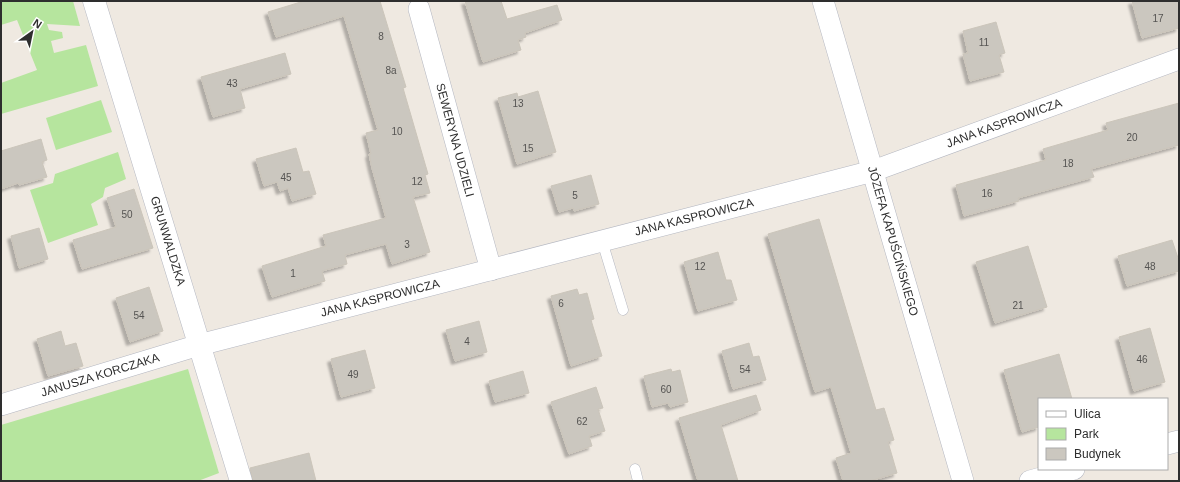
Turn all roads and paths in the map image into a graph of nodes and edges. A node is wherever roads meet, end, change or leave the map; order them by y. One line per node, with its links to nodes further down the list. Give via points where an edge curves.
1 (94, 1): 9 (street, GRUNWALDZKA)
2 (823, 1): 5 (street, JÓZEFA KAPUŚCIŃSKIEGO)
3 (419, 9): 7 (street, SEWERYNA UDZIELI)
4 (1179, 59): 5 (street, JANA KASPROWICZA)
5 (873, 171): 6 (street, JANA KASPROWICZA); 17 (street, JÓZEFA KAPUŚCIŃSKIEGO)
6 (602, 241): 7 (street, JANA KASPROWICZA); 8 (lane)
7 (491, 270): 9 (street, JANA KASPROWICZA)
8 (623, 310)
9 (199, 344): 10 (street, JANUSZA KORCZAKA); 15 (street, GRUNWALDZKA)
10 (1, 405)
11 (1179, 441): 12 (street)
12 (1168, 444)
13 (635, 468): 16 (lane)
14 (1070, 470): 18 (street)
15 (238, 480)
16 (638, 481)
17 (963, 481)
18 (1030, 481)

